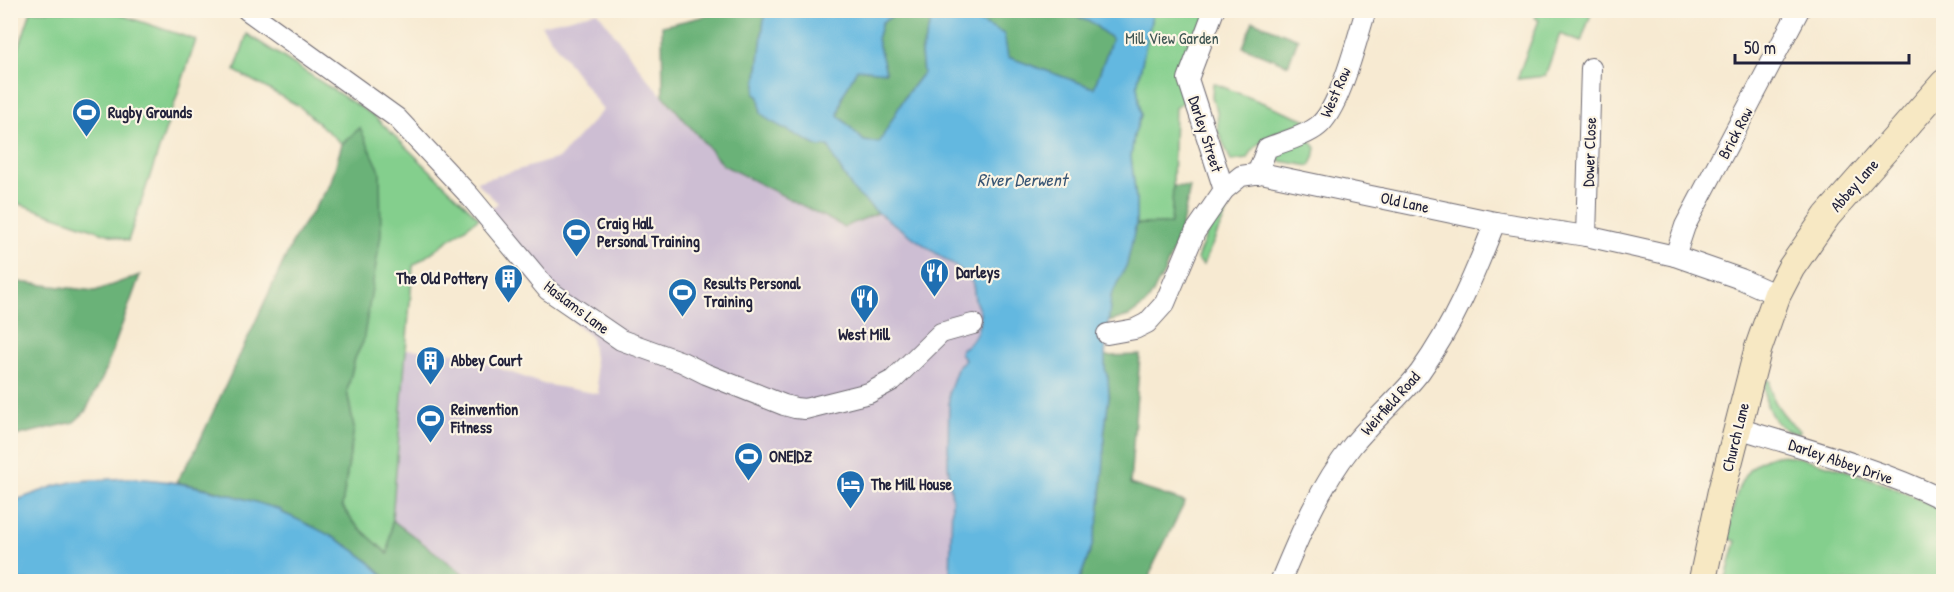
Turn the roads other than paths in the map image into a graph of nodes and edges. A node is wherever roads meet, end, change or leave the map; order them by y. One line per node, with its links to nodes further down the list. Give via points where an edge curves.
1 (1214, 10): 8 (street, Darley Street, via 1188,79)
2 (1366, 10): 7 (street, West Row, via 1340,90 1328,114 1311,131 1267,148)
3 (1799, 10): 11 (street, Brick Row, via 1684,226)
4 (249, 11): 13 (street, Haslams Lane, via 397,118 469,195 548,290 621,340 784,405 805,409 869,393 893,380 941,333)
5 (1591, 68): 10 (street, Dower Close)
6 (1944, 83): 12 (street, Abbey Lane, via 1827,216 1791,268)
7 (1257, 174): 8 (street, Old Lane, via 1241,176); 9 (street, Old Lane)
8 (1224, 190): 14 (street, Old Lane, via 1195,232 1165,303 1147,323)
9 (1495, 222): 10 (street, Old Lane); 17 (street, Weirfield Road, via 1469,287 1433,351 1419,373 1352,446 1332,474 1306,520)
10 (1586, 236): 11 (street, Old Lane)
11 (1675, 256): 12 (street, Old Lane)
12 (1778, 295): 15 (street, Church Lane, via 1758,349)
13 (974, 324)
14 (1107, 334)
15 (1737, 428): 16 (street, Darley Abbey Drive, via 1831,456); 18 (street, Church Lane)
16 (1944, 500)
17 (1280, 582)
18 (1702, 582)

